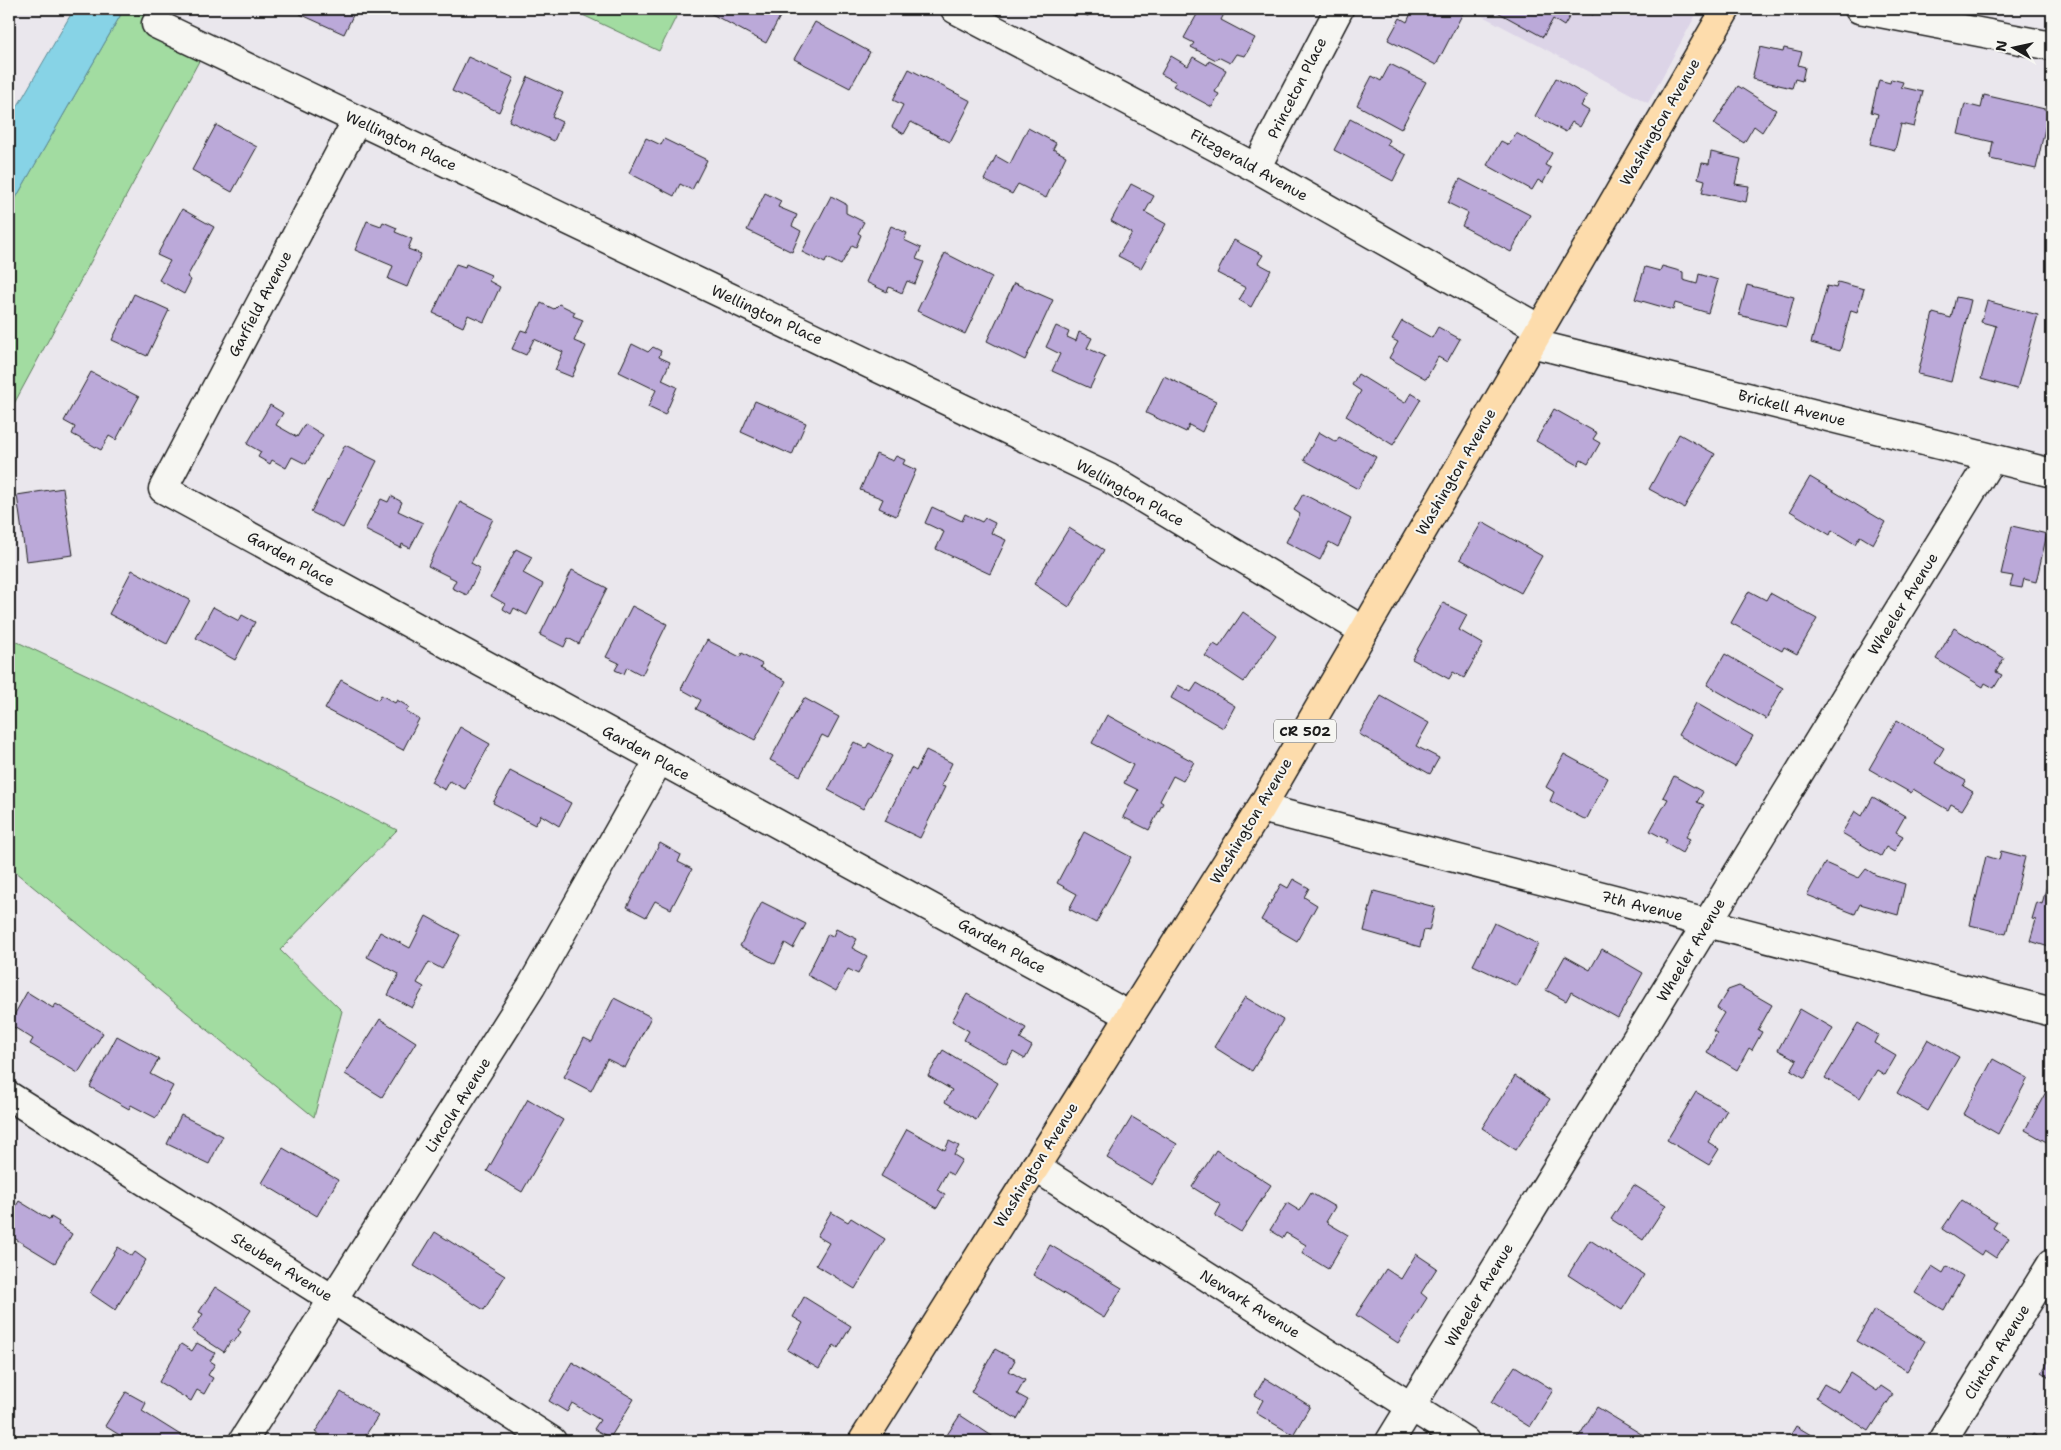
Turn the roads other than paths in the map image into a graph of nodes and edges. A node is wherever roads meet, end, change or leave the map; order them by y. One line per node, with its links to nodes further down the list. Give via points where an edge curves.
1 (1339, 9): 8 (street, Princeton Place)
2 (1726, 9): 9 (main road, Washington Avenue / CR 502)
3 (1858, 9): 6 (street)
4 (962, 10): 8 (street, Fitzgerald Avenue)
5 (156, 24): 7 (street, Wellington Place)
6 (2052, 46)
7 (357, 120): 12 (street, Garfield Avenue); 13 (street, Wellington Place, via 1109,478)
8 (1256, 168): 9 (street, Fitzgerald Avenue)
9 (1535, 336): 10 (street, Brickell Avenue); 13 (main road, Washington Avenue / CR 502)
10 (1992, 458): 11 (street, Brickell Avenue); 16 (street, Wheeler Avenue)
11 (2052, 474)
12 (163, 489): 14 (street, Garden Place)
13 (1364, 630): 15 (main road, Washington Avenue / CR 502)
14 (659, 760): 18 (street, Garden Place); 22 (street, Lincoln Avenue, via 531,987)
15 (1261, 808): 16 (street, 7th Avenue); 18 (main road, Washington Avenue / CR 502)
16 (1707, 923): 17 (street, 7th Avenue); 23 (street, Wheeler Avenue)
17 (2052, 1012)
18 (1130, 1016): 20 (main road, Washington Avenue / CR 502)
19 (9, 1096): 22 (street, Steuben Avenue)
20 (1035, 1168): 23 (street, Newark Avenue); 26 (main road, Washington Avenue / CR 502)
21 (2052, 1263): 29 (street, Clinton Avenue)
22 (334, 1300): 24 (street, Lincoln Avenue); 25 (street, Steuben Avenue)
23 (1411, 1406): 27 (street, Wheeler Avenue); 28 (street, Newark Avenue)
24 (243, 1441)
25 (552, 1441)
26 (863, 1441)
27 (1390, 1441)
28 (1465, 1441)
29 (1942, 1441)

